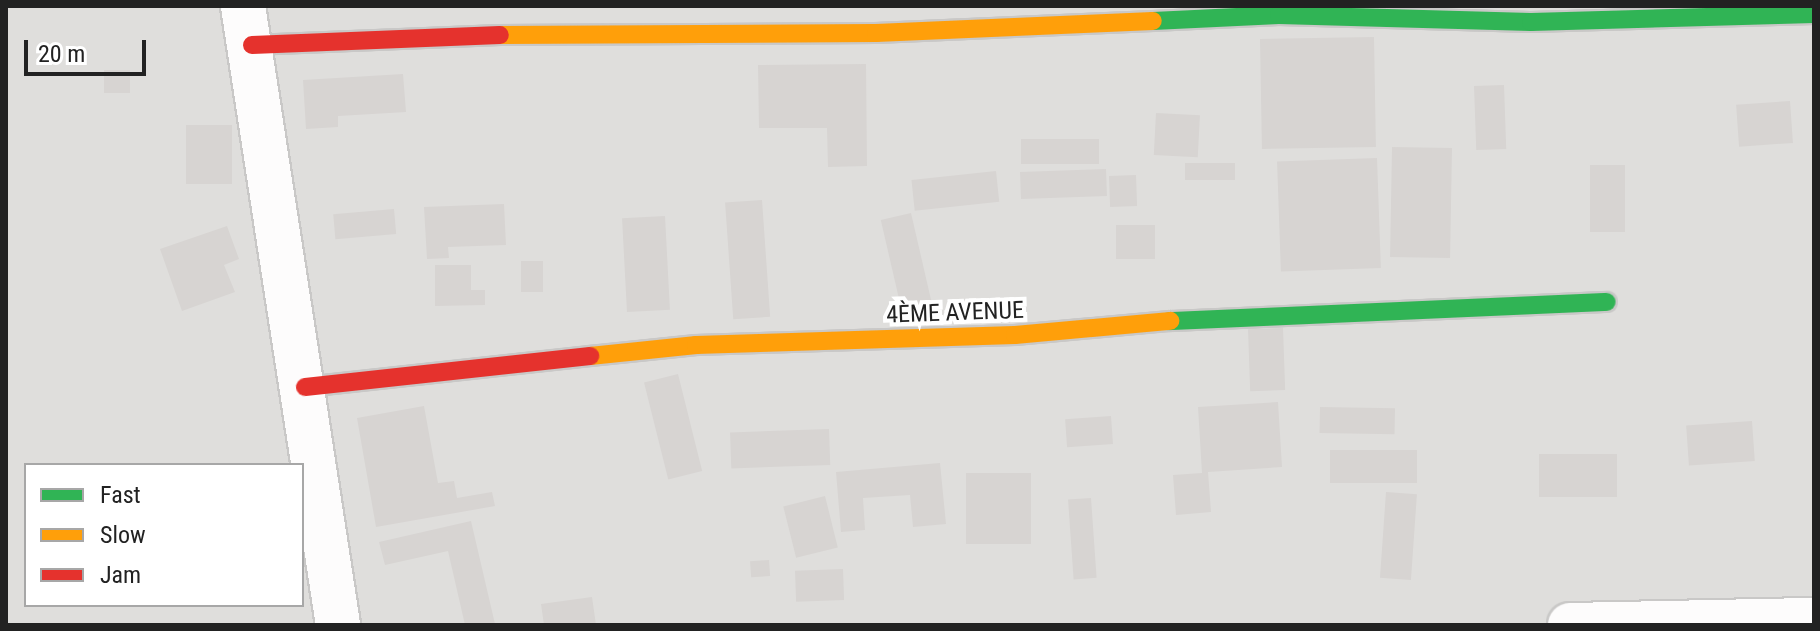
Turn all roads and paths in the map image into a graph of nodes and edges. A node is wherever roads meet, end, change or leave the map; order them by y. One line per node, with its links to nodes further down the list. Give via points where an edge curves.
1 (1814, 14): 2 (street, via 1531,22 1279,15 876,33 468,35)
2 (248, 25): 4 (street)
3 (1607, 302): 4 (street, 4ÈME AVENUE, via 1219,317 1015,335 696,345)
4 (305, 387): 6 (street)
5 (1814, 620): 7 (street)
6 (338, 625)
7 (1570, 625)

